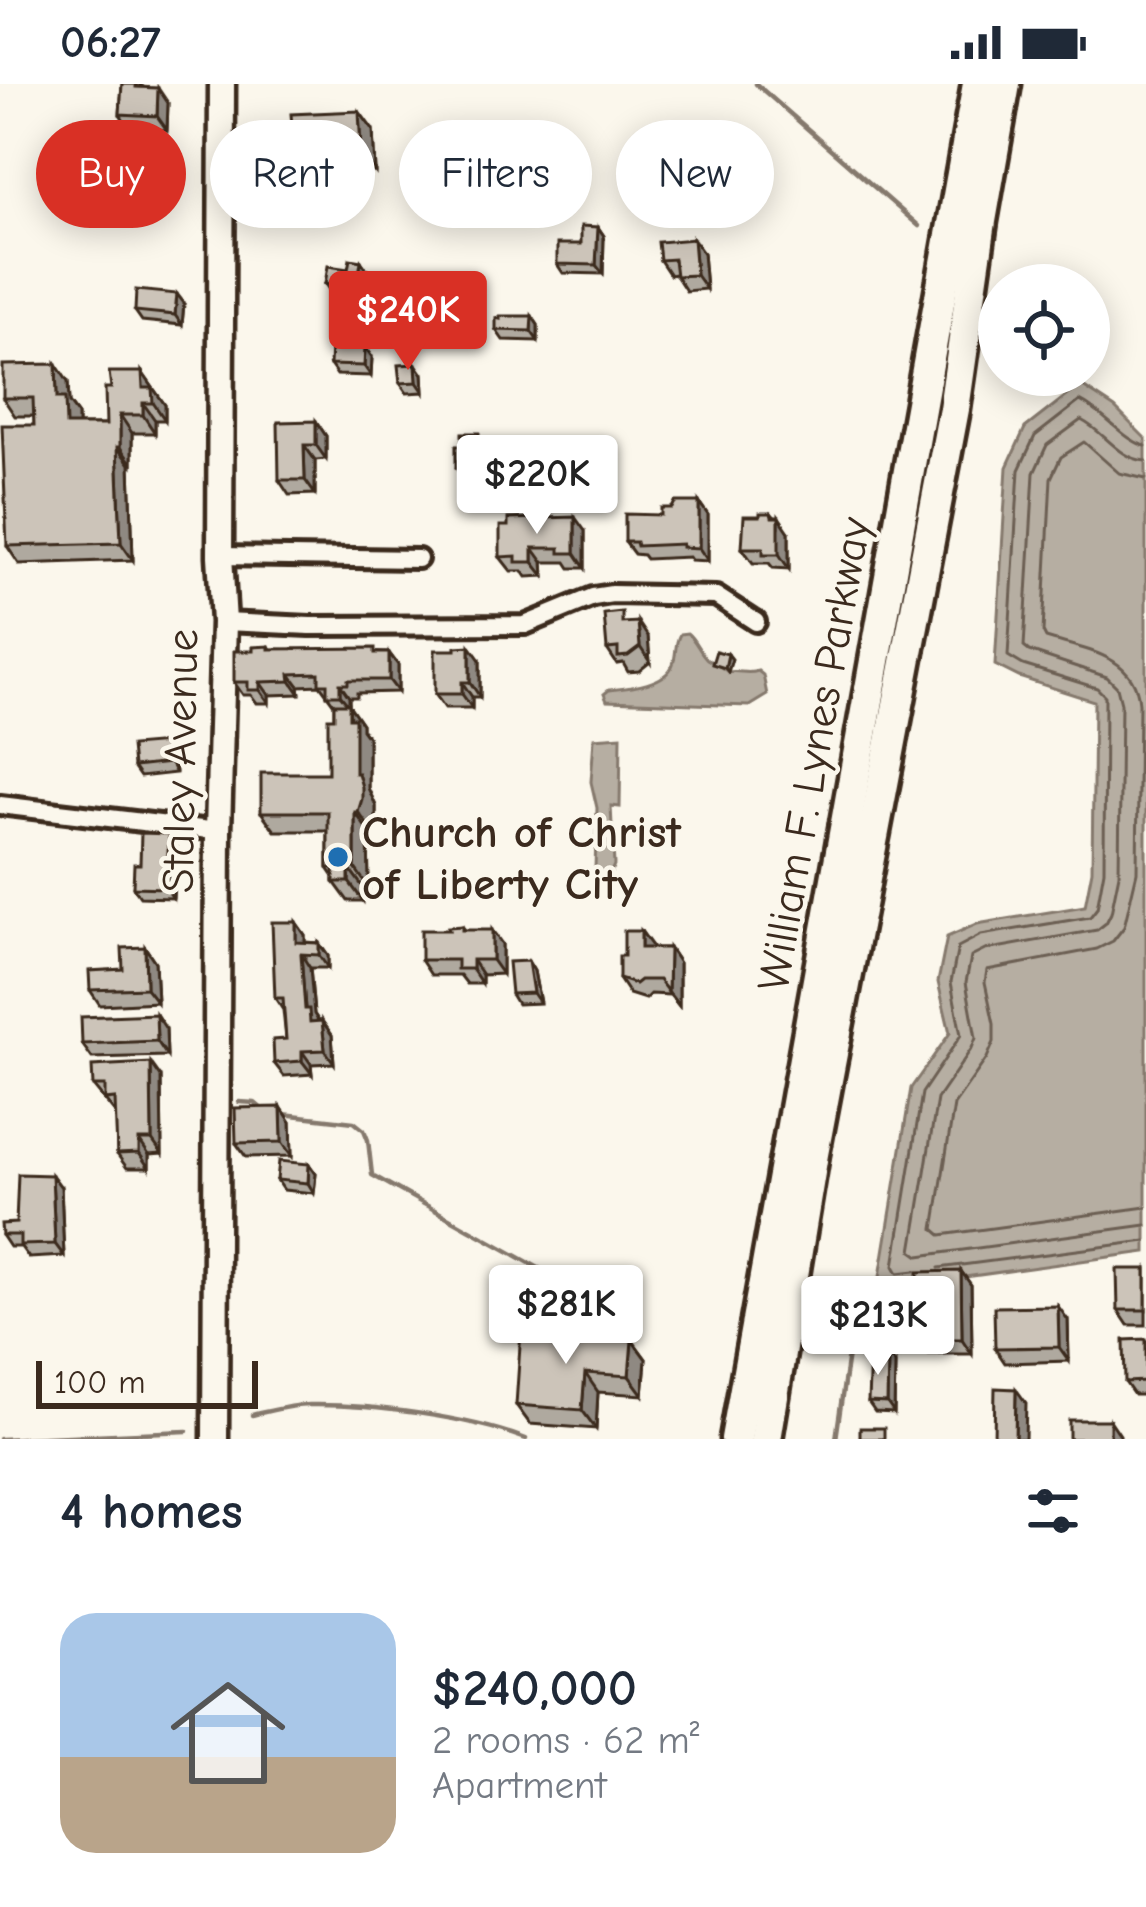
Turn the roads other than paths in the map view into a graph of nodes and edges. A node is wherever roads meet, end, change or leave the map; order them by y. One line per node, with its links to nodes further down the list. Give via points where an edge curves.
1 (222, 84): 4 (street, Staley Avenue)
2 (978, 84): 11 (highway, William F. Lynes Parkway)
3 (1005, 84): 12 (highway, William F. Lynes Parkway, via 954,410)
4 (220, 556): 5 (street); 6 (street, Staley Avenue)
5 (418, 559)
6 (224, 622): 7 (street, via 525,625 612,594 716,596); 9 (street, Staley Avenue)
7 (755, 622)
8 (0, 805): 9 (street)
9 (218, 831): 10 (street, Staley Avenue)
10 (215, 1439)
11 (736, 1439)
12 (766, 1439)

